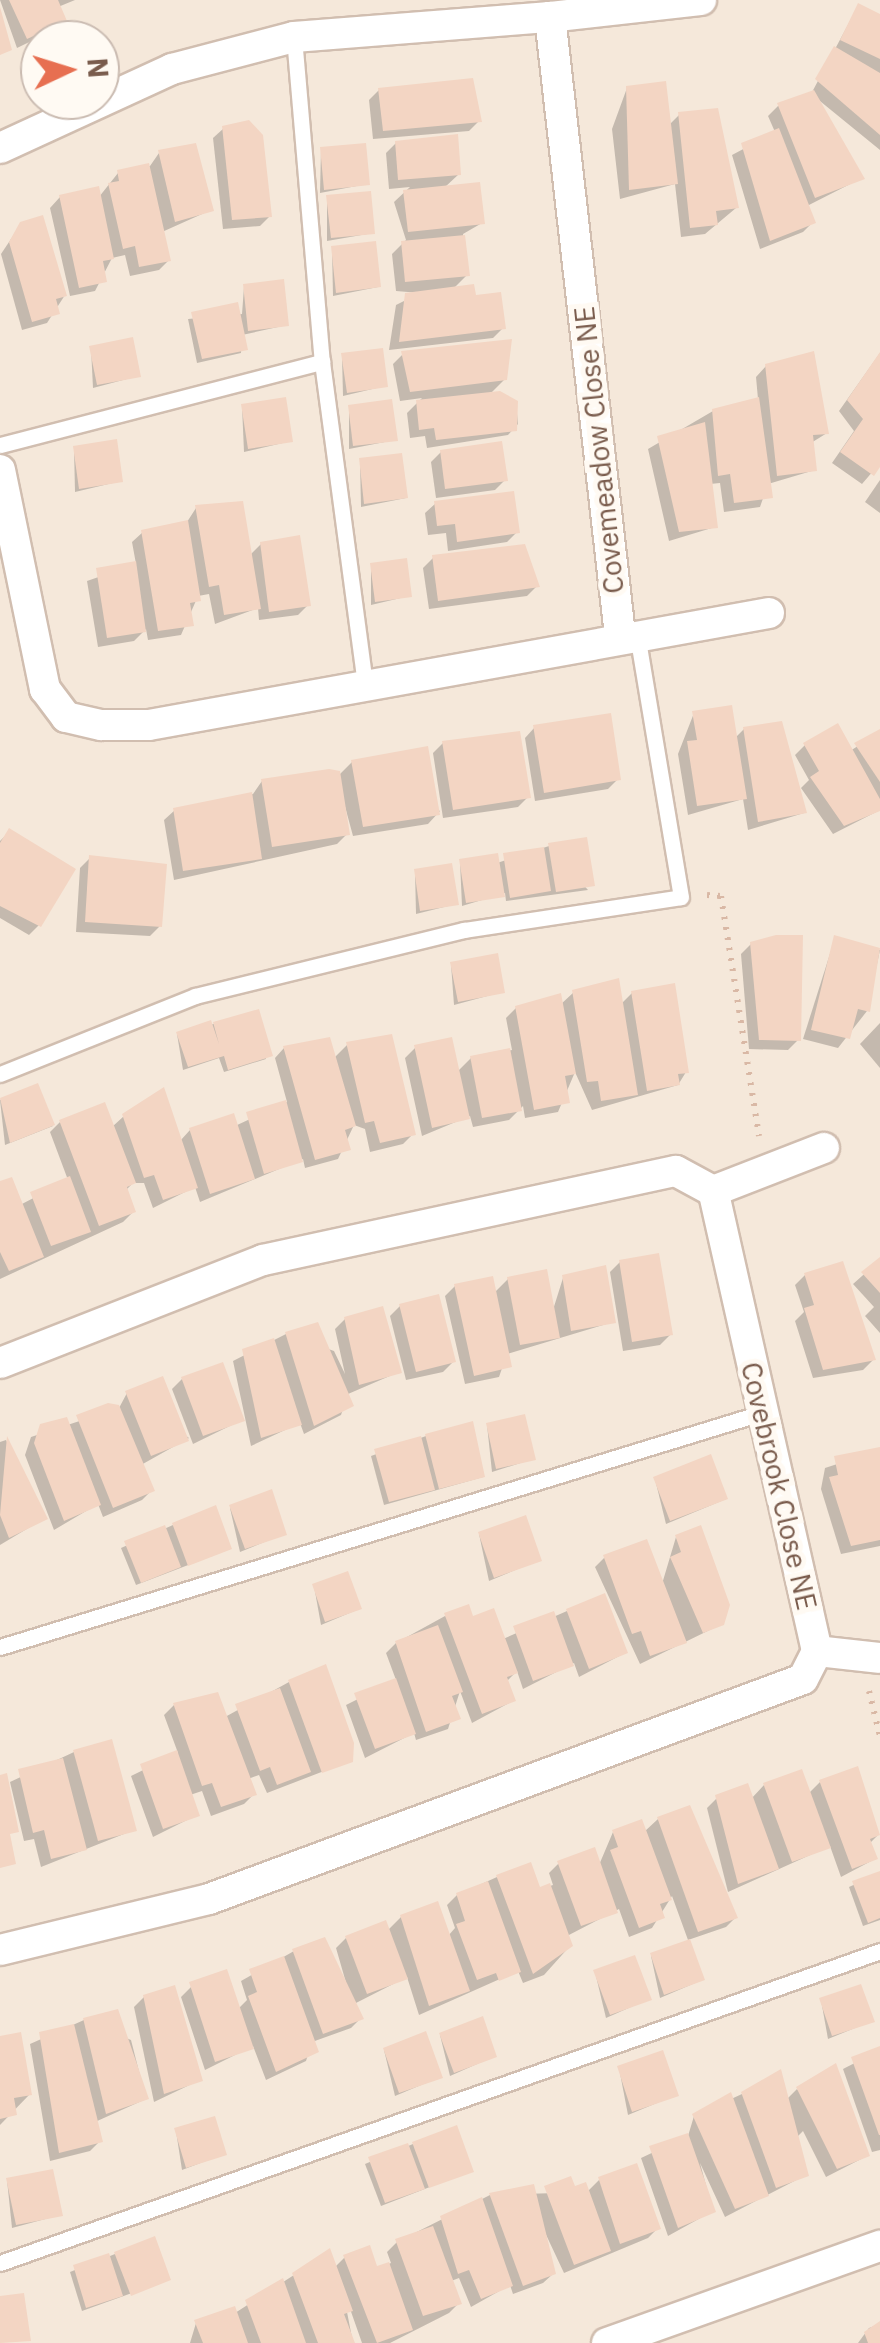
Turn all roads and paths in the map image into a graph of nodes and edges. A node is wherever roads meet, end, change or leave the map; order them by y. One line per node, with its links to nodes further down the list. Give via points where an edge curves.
1 (701, 0): 2 (street)
2 (558, 11): 3 (street); 9 (street, Covemeadow Close NE)
3 (294, 37): 4 (street, via 172,69); 5 (lane)
4 (0, 148)
5 (322, 362): 6 (lane); 10 (lane)
6 (0, 445)
7 (0, 470): 10 (street, via 45,688 66,717 149,726)
8 (769, 613): 9 (street)
9 (628, 634): 10 (street); 12 (lane, via 681,897 464,930 195,996)
10 (364, 685)
11 (703, 876): 14 (path, via 706,895 721,896)
12 (0, 1074)
13 (824, 1148): 14 (street)
14 (765, 1172): 15 (street)
15 (713, 1191): 16 (street, via 676,1172 262,1260); 17 (street, Covebrook Close NE)
16 (0, 1363)
17 (761, 1413): 18 (lane); 19 (street, Covebrook Close NE)
18 (0, 1647)
19 (817, 1650): 20 (street); 22 (street, via 803,1679 209,1899)
20 (870, 1657): 21 (path)
21 (880, 1736)
22 (0, 1950)
23 (880, 1951): 25 (lane)
24 (880, 2246): 26 (street)
25 (0, 2263)
26 (607, 2343)

